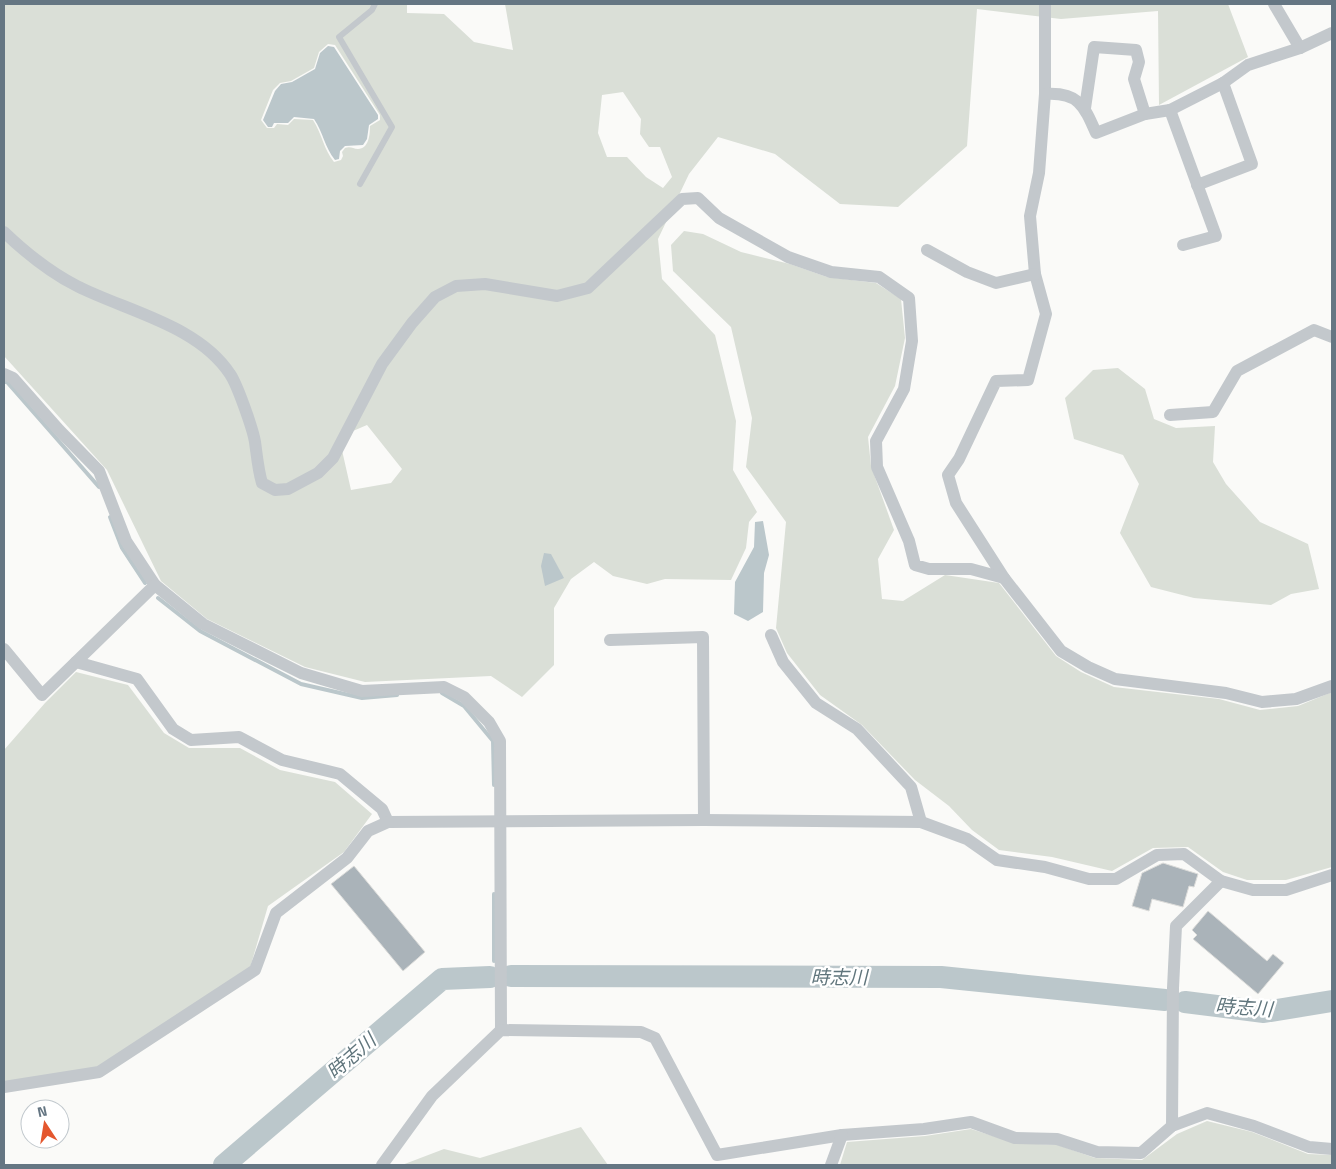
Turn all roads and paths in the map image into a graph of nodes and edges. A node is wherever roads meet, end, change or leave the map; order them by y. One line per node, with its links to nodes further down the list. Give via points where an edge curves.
1 (374, 4): 11 (lane, via 372,10 340,37 392,127)
2 (1045, 4): 7 (street)
3 (1274, 4): 5 (street)
4 (1332, 33): 5 (street)
5 (1300, 48): 6 (street, via 1248,66)
6 (1223, 83): 9 (street); 12 (street, via 1252,164)
7 (1045, 94): 8 (street, via 1064,93); 16 (street, via 1039,173 1030,216)
8 (1085, 108): 10 (street, via 1096,133); 10 (street, via 1094,47 1136,50 1138,62 1134,79)
9 (1170, 110): 10 (street); 12 (street)
10 (1145, 114)
11 (360, 184)
12 (1197, 185): 14 (street, via 1216,236)
13 (4, 232): 20 (street, via 33,260 76,285 185,333 210,350 231,375 255,440 262,483 275,490 288,488 318,473 333,458 382,364 435,297 456,286 485,284 557,296 588,288 682,200 698,198 719,218 788,257 831,272 879,277 909,298 912,341 904,389 876,441 878,466 909,540 915,566 971,569)
14 (1183, 245)
15 (927, 250): 16 (street, via 967,272 996,282)
16 (1035, 274): 20 (street, via 1046,314 1028,380 996,381 959,459 948,475 956,503)
17 (1332, 337): 19 (street, via 1314,330 1237,371 1214,412)
18 (4, 374): 21 (street, via 13,378 99,471 126,541)
19 (1170, 415)
20 (1004, 578): 26 (street, via 1061,651 1115,679 1226,693 1262,702 1296,699)
21 (155, 585): 25 (street); 29 (street, via 203,624 301,673 362,691 444,687 464,697 489,722 500,741)
22 (771, 634): 30 (street, via 783,662 816,703 858,729 911,787)
23 (610, 640): 27 (street, via 703,637)
24 (4, 649): 25 (street, via 42,695)
25 (76, 662): 28 (street, via 136,679 173,729 191,740 239,738 282,760 340,774 382,809)
26 (1332, 686)
27 (704, 820): 29 (street); 30 (street)
28 (388, 822): 29 (street); 34 (street, via 368,831 347,858 276,913 255,970 99,1072)
29 (501, 822): 33 (street)
30 (921, 822): 32 (street, via 967,839 997,860 1046,867 1089,879 1116,880 1157,854 1184,854)
31 (1332, 875): 32 (street, via 1286,890 1253,890)
32 (1221, 881): 35 (street, via 1176,926)
33 (502, 1030): 36 (street, via 640,1032 655,1038 716,1155); 38 (street, via 432,1096)
34 (4, 1087)
35 (1172, 1126): 36 (street, via 1141,1153 1097,1152 1057,1139 1016,1138 971,1122); 37 (street, via 1207,1113 1254,1126 1308,1147)
36 (842, 1135): 39 (street)
37 (1332, 1148)
38 (382, 1165)
39 (831, 1165)

